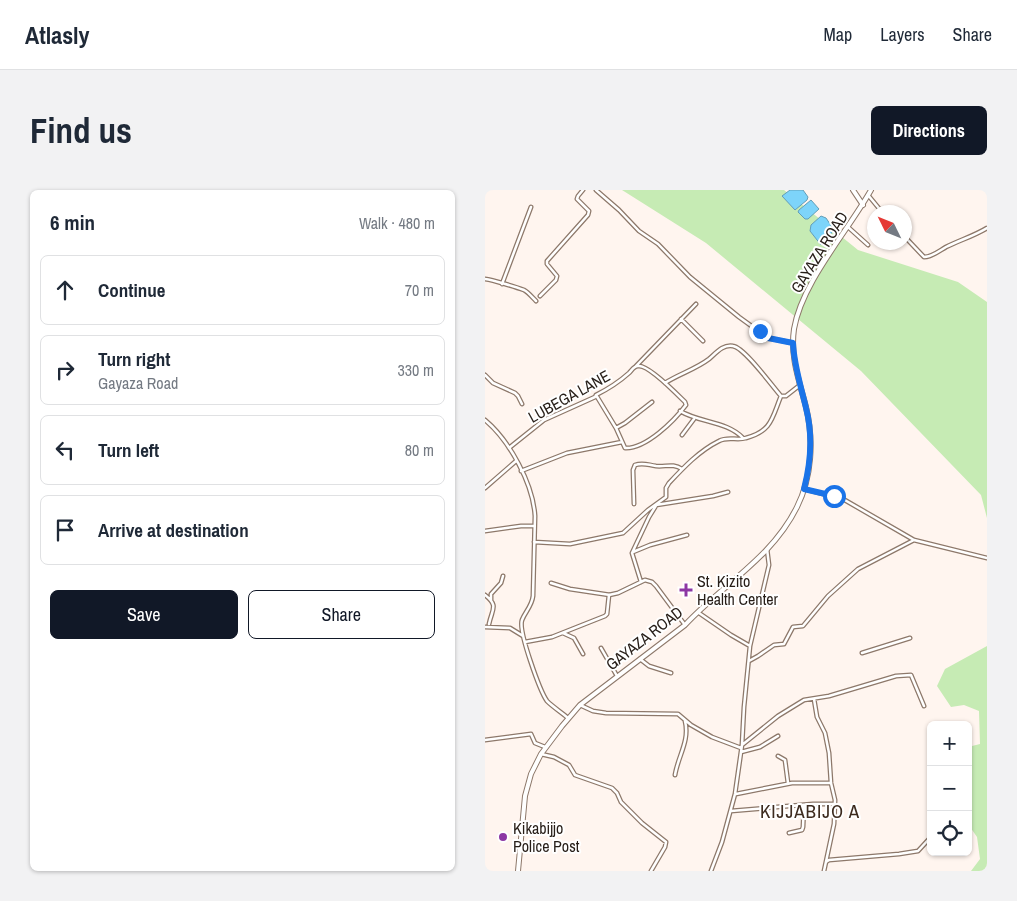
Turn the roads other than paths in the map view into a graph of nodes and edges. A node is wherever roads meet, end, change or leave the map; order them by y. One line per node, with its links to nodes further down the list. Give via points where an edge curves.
1 (583, 190): 15 (street, via 577,199 589,211 588,215 547,261 557,276)
2 (596, 190): 20 (street, via 690,277 739,317 768,338)
3 (853, 190): 6 (main road)
4 (871, 190): 5 (main road, GAYAZA ROAD)
5 (868, 195): 6 (main road, GAYAZA ROAD); 7 (street)
6 (863, 205): 9 (main road, GAYAZA ROAD)
7 (876, 205)
8 (531, 207): 14 (street)
9 (848, 227): 11 (street); 20 (main road, GAYAZA ROAD, via 800,308)
10 (987, 228): 12 (street, via 928,257)
11 (867, 244)
12 (912, 244)
13 (485, 279): 14 (street)
14 (502, 284): 16 (street, via 523,290)
15 (540, 296)
16 (536, 300)
17 (696, 304): 18 (street, LUBEGA LANE)
18 (681, 319): 19 (street); 21 (street, LUBEGA LANE)
19 (703, 341)
20 (793, 343): 24 (main road, GAYAZA ROAD)
21 (635, 367): 23 (street, via 645,366); 25 (street, LUBEGA LANE, via 613,386)
22 (485, 375): 28 (street, via 493,384 519,396)
23 (665, 383): 26 (street, via 732,345 755,364); 29 (street, via 686,403)
24 (800, 385): 26 (street, via 786,396); 41 (main road, GAYAZA ROAD, via 811,440)
25 (596, 395): 32 (street); 36 (street, LUBEGA LANE, via 544,420)
26 (781, 396): 34 (street, via 769,426)
27 (652, 402): 32 (street)
28 (522, 404)
29 (680, 411): 30 (street); 35 (street, via 649,441 628,449)
30 (694, 419): 33 (street); 34 (street, via 729,428)
31 (485, 420): 36 (street)
32 (616, 428): 35 (street)
33 (682, 434)
34 (743, 438): 38 (street, via 721,440)
35 (622, 442): 39 (street, via 567,454)
36 (509, 448): 37 (street)
37 (516, 461): 39 (street); 40 (street)
38 (682, 469): 43 (street, via 671,465 635,465); 44 (street, via 667,486 666,497)
39 (521, 471): 45 (street, via 534,504)
40 (485, 488)
41 (804, 489): 48 (street, via 843,499); 50 (main road, GAYAZA ROAD, via 785,528)
42 (728, 492): 44 (street)
43 (634, 504)
44 (657, 504): 49 (street, via 623,533 569,544); 51 (street)
45 (535, 526): 46 (street); 49 (street)
46 (485, 531)
47 (687, 535): 51 (street)
48 (914, 540): 52 (street); 72 (street, via 858,569 828,596 803,626 793,627 784,644 771,646)
49 (534, 542): 64 (street, via 533,596 521,622)
50 (767, 549): 59 (main road, GAYAZA ROAD); 67 (street, via 769,565)
51 (632, 553): 54 (street)
52 (987, 558)
53 (503, 576): 58 (street, via 491,594)
54 (641, 582): 56 (street); 61 (street, via 652,582)
55 (551, 584): 56 (street)
56 (609, 594): 63 (street, via 605,616)
57 (485, 595): 58 (street)
58 (491, 600): 60 (street, via 494,607)
59 (697, 612): 61 (main road, GAYAZA ROAD); 67 (street)
60 (489, 624)
61 (685, 625): 71 (main road, GAYAZA ROAD)
62 (485, 627): 64 (street, via 512,629)
63 (563, 633): 66 (street); 70 (street, via 574,638)
64 (523, 636): 66 (street)
65 (910, 638): 69 (street)
66 (525, 642): 78 (street, via 540,690 548,702)
67 (750, 646): 72 (street)
68 (601, 648): 74 (street)
69 (862, 653)
70 (583, 654)
71 (640, 659): 73 (street, via 649,666); 74 (main road, GAYAZA ROAD)
72 (749, 661): 82 (street)
73 (671, 673)
74 (617, 676): 76 (main road, GAYAZA ROAD)
75 (813, 698): 77 (street, via 909,674); 82 (street, via 783,712); 89 (street, via 825,733)
76 (580, 705): 78 (main road, GAYAZA ROAD); 79 (street, via 606,713 678,714)
77 (923, 706)
78 (568, 718): 83 (main road, GAYAZA ROAD)
79 (685, 720): 82 (street, via 712,737); 87 (street, via 686,742)
80 (778, 736): 84 (street, via 760,747)
81 (485, 740): 83 (street, via 531,734 535,743)
82 (741, 746): 84 (street)
83 (546, 748): 85 (main road, GAYAZA ROAD)
84 (741, 752): 90 (street)
85 (541, 754): 96 (main road, GAYAZA ROAD, via 525,796); 97 (street, via 569,766 575,775 615,790 621,802 666,842)
86 (778, 756): 88 (street, via 785,760)
87 (675, 775)
88 (788, 783): 89 (street); 90 (street)
89 (831, 783): 91 (street)
90 (735, 794): 93 (street)
91 (835, 804): 92 (street); 95 (street, via 835,824 825,863 824,871 829,860 918,851)
92 (804, 805): 93 (street); 94 (street, via 802,830)
93 (731, 810): 98 (street)
94 (789, 833)
95 (927, 840)
96 (518, 871)
97 (651, 871)
98 (711, 871)

